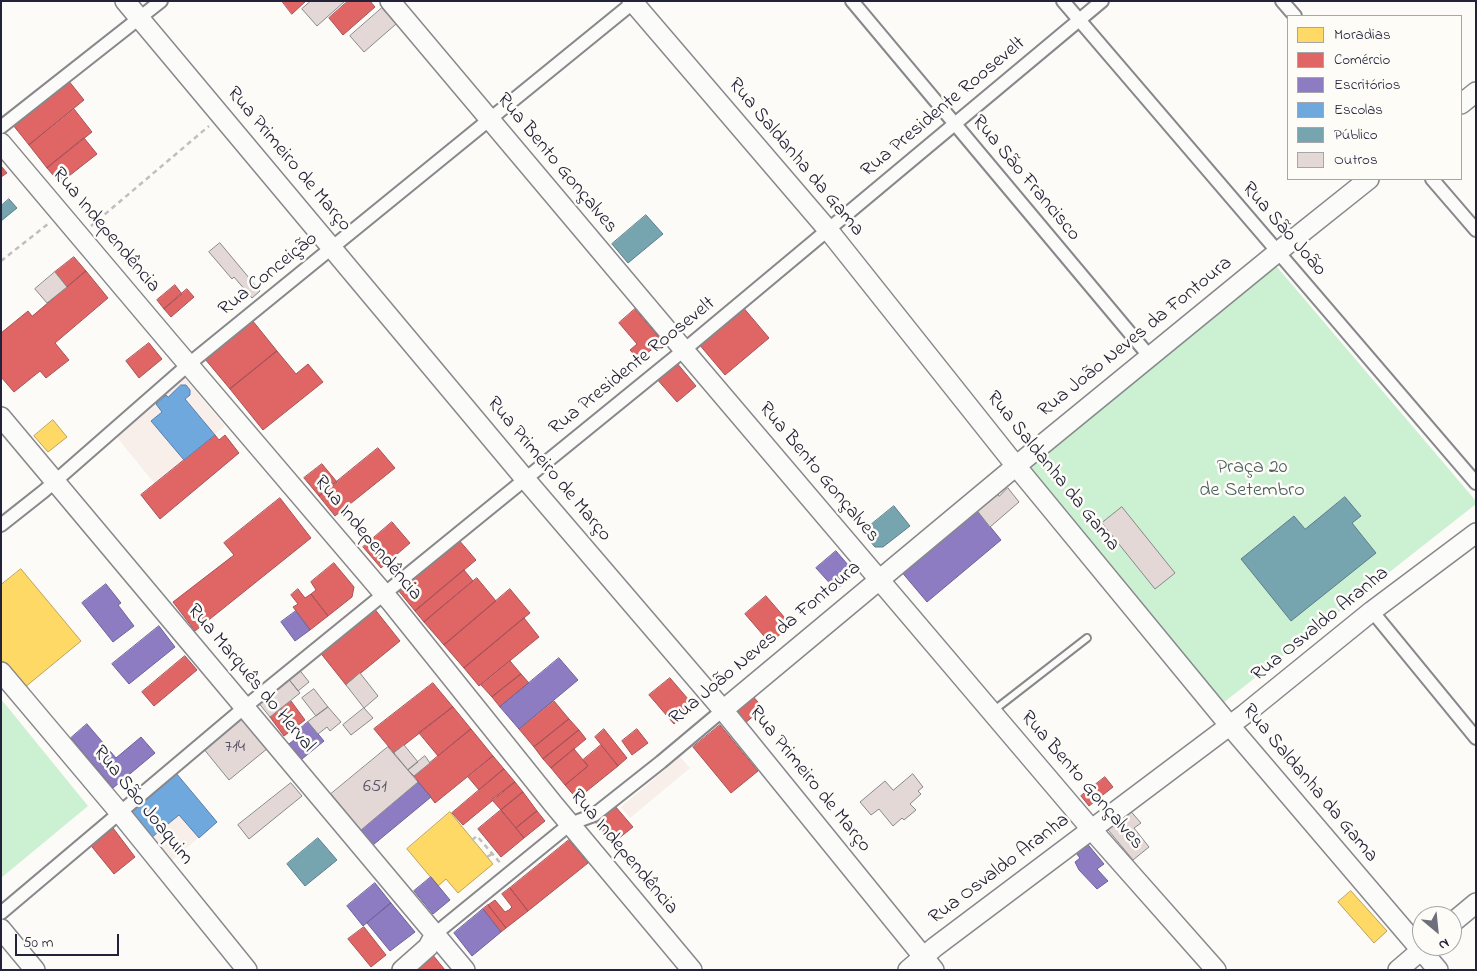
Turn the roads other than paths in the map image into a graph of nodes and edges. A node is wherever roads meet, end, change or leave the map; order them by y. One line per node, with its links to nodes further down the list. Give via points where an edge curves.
1 (126, 1): 10 (street, Rua Primeiro de Março)
2 (161, 1): 10 (street)
3 (390, 1): 14 (street, Rua Bento Gonçalves)
4 (852, 1): 15 (street, Rua São Francisco)
5 (1063, 1): 11 (street, Rua São João)
6 (1102, 1): 11 (street, Rua Presidente Roosevelt)
7 (1282, 1): 9 (street)
8 (633, 2): 14 (street, Rua Conceição); 21 (street, Rua Saldanha da Gama)
9 (1294, 15)
10 (140, 18): 16 (street); 22 (street, Rua Primeiro de Março)
11 (1079, 20): 15 (street, Rua Presidente Roosevelt); 23 (street, Rua São João)
12 (1476, 92): 13 (street)
13 (1462, 103)
14 (490, 121): 22 (street, Rua Conceição); 24 (street, Rua Bento Gonçalves)
15 (954, 123): 21 (street, Rua Presidente Roosevelt); 25 (street, Rua São Francisco)
16 (1, 127)
17 (1, 143): 26 (street, Rua Independência)
18 (1368, 180): 23 (street, Rua João Neves da Fontoura)
19 (1433, 180): 20 (street)
20 (1476, 230)
21 (829, 231): 24 (street, Rua Presidente Roosevelt); 28 (street, Rua Saldanha da Gama)
22 (332, 248): 26 (street, Rua Conceição); 29 (street, Rua Primeiro de Março)
23 (1277, 252): 25 (street, Rua João Neves da Fontoura); 31 (street, Rua São João)
24 (684, 350): 29 (street, Rua Presidente Roosevelt); 34 (street, Rua Bento Gonçalves)
25 (1150, 358): 28 (street, Rua João Neves da Fontoura)
26 (189, 364): 30 (street, Rua Conceição); 35 (street, Rua Independência)
27 (1, 417): 30 (street, Rua Marquês do Herval)
28 (1016, 466): 34 (street, Rua João Neves da Fontoura); 42 (street, Rua Saldanha da Gama)
29 (526, 480): 35 (street, Rua Presidente Roosevelt); 40 (street, Rua Primeiro de Março)
30 (54, 481): 32 (street, Rua Conceição); 39 (street, Rua Marquês do Herval)
31 (1476, 482)
32 (1, 525)
33 (1476, 533): 36 (street, Rua Osvaldo Aranha)
34 (879, 579): 40 (street, Rua João Neves da Fontoura); 41 (street, Rua Bento Gonçalves)
35 (385, 595): 39 (street, Rua Presidente Roosevelt); 45 (street, Rua Independência)
36 (1372, 612): 42 (street, Rua Osvaldo Aranha); 43 (street)
37 (1086, 638): 41 (lane)
38 (1, 672): 44 (street, Rua São Joaquim)
39 (245, 707): 44 (street, Rua Presidente Roosevelt); 51 (street, Rua Marquês do Herval)
40 (723, 710): 45 (street, Rua João Neves da Fontoura, via 594,815); 55 (street, Rua Primeiro de Março)
41 (992, 712): 46 (street, Rua Bento Gonçalves)
42 (1230, 726): 46 (street, Rua Osvaldo Aranha); 52 (street, Rua Saldanha da Gama)
43 (1476, 738)
44 (120, 814): 48 (street, Rua Presidente Roosevelt); 57 (street, Rua São Joaquim)
45 (570, 824): 51 (street, Rua João Neves da Fontoura); 60 (street, Rua Independência)
46 (1092, 830): 55 (street, Rua Osvaldo Aranha); 62 (street, Rua Bento Gonçalves)
47 (1476, 903): 49 (street)
48 (1, 913)
49 (1462, 915)
50 (1, 929): 56 (street)
51 (435, 934): 58 (street, Rua João Neves da Fontoura, via 428,948); 59 (street, Rua Marquês do Herval)
52 (1412, 934)
53 (1415, 956): 63 (street)
54 (1429, 956): 64 (street, Rua Saldanha da Gama)
55 (929, 964): 61 (street, Rua Osvaldo Aranha)
56 (34, 970)
57 (247, 970)
58 (402, 970)
59 (465, 970)
60 (692, 970)
61 (908, 970)
62 (1216, 970)
63 (1398, 970)
64 (1438, 970)

